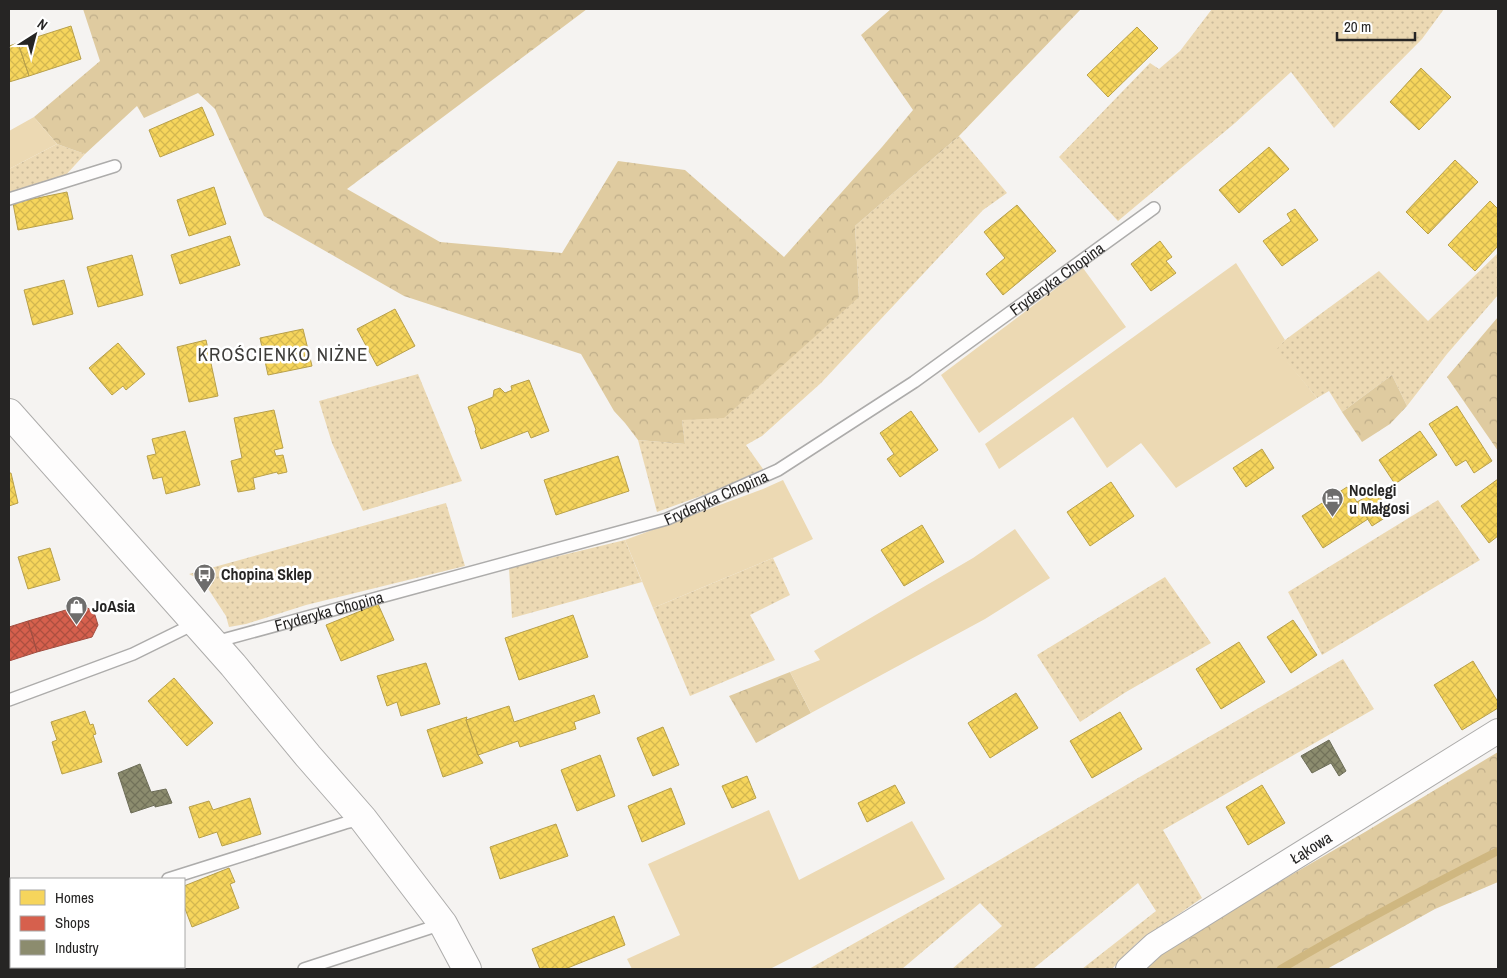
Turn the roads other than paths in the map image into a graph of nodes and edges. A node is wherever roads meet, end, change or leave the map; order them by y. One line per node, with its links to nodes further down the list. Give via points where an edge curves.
1 (115, 166): 2 (lane)
2 (9, 200)
3 (1154, 208): 5 (lane, Fryderyka Chopina, via 914,382 778,470 667,519)
4 (9, 413): 5 (street)
5 (204, 633): 6 (lane, Fryderyka Chopina, via 133,654); 8 (street)
6 (9, 700)
7 (1498, 731): 13 (street, Łąkowa, via 1154,945)
8 (363, 819): 9 (lane); 10 (street)
9 (171, 878)
10 (443, 924): 11 (lane); 12 (street)
11 (304, 969)
12 (466, 969)
13 (1128, 969)

